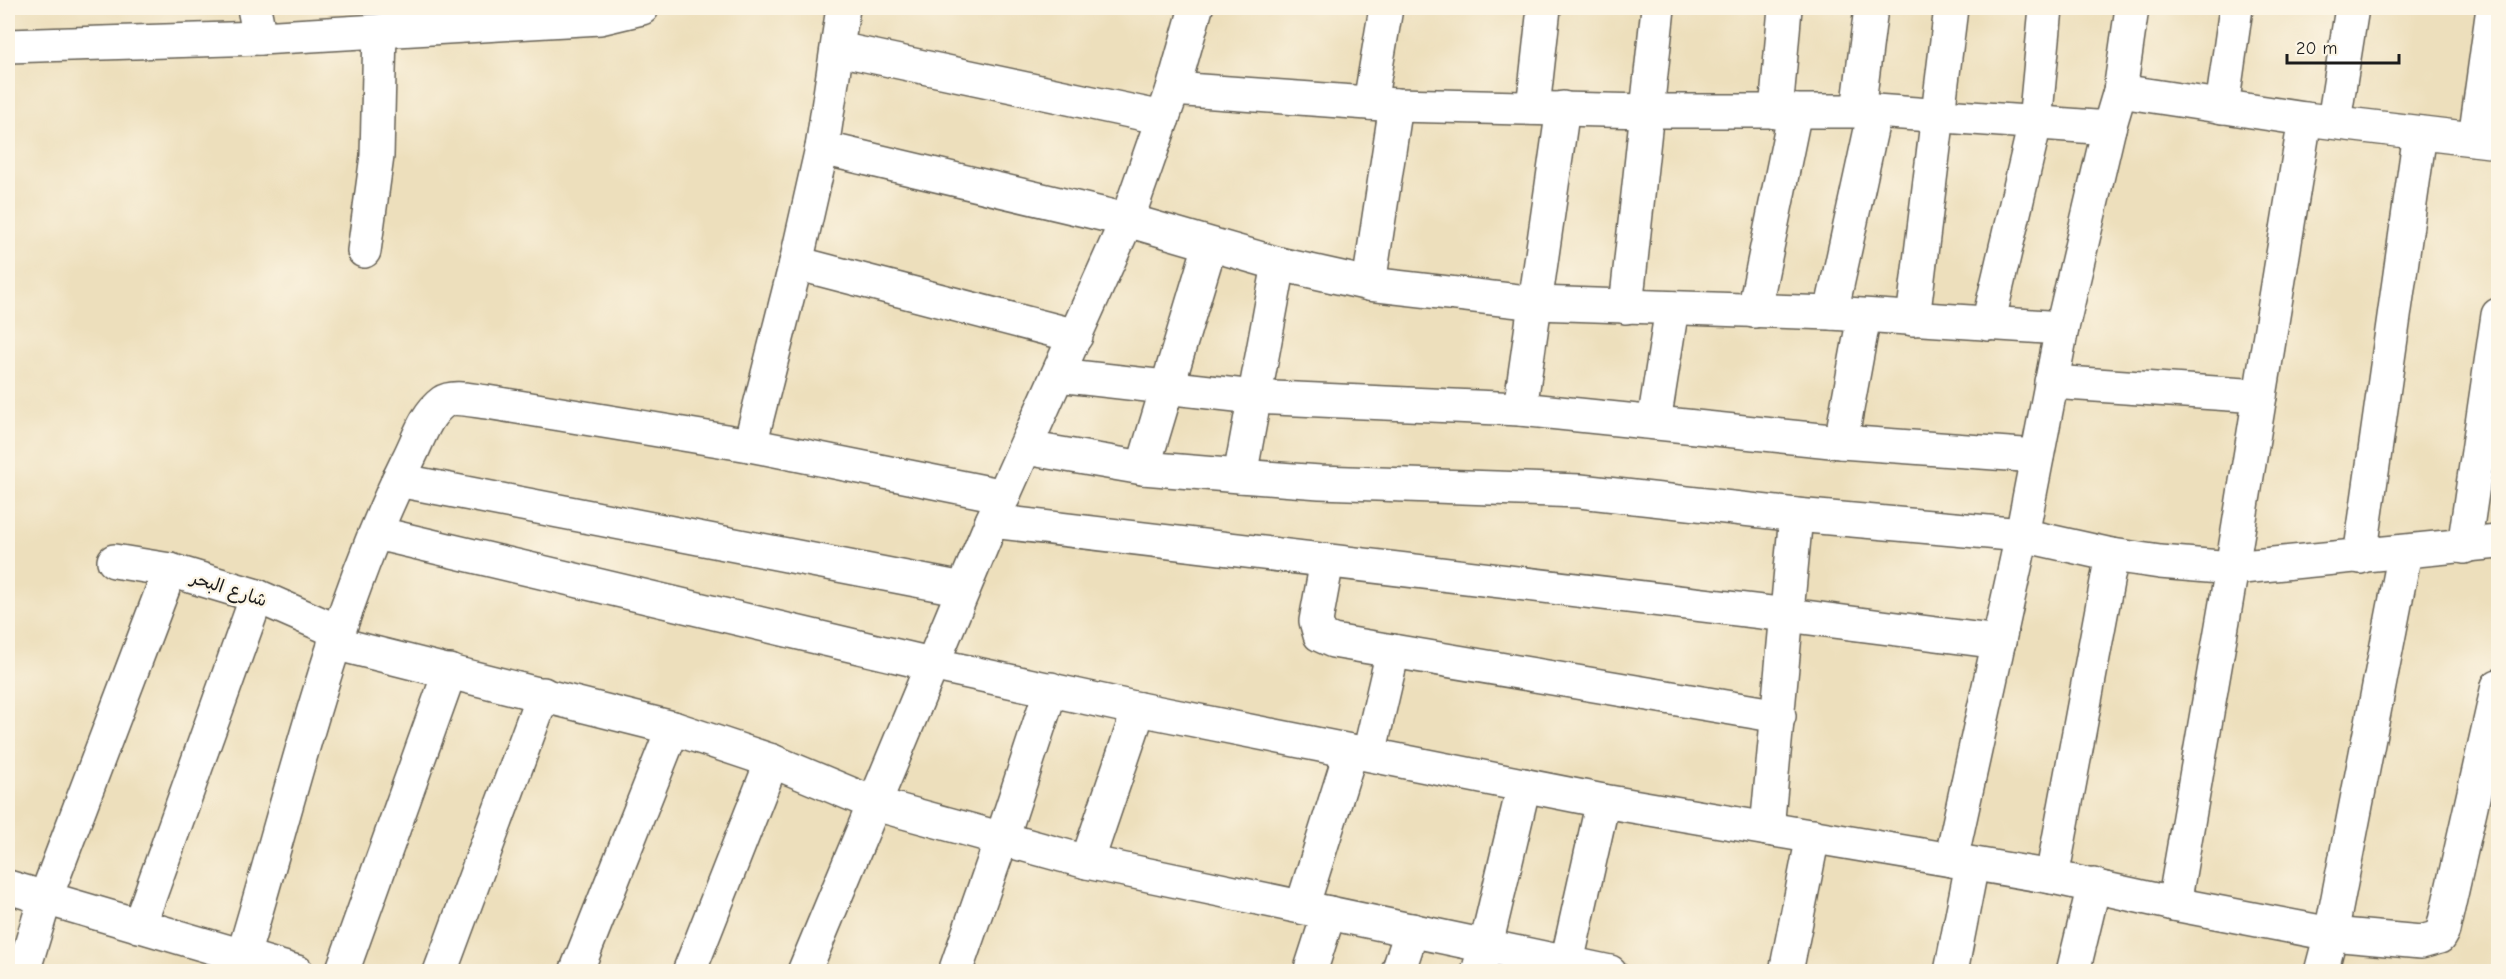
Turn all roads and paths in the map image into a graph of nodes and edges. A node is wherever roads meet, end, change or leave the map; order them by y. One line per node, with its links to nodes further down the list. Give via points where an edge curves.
1 (642, 8): 15 (street)
2 (843, 8): 19 (street)
3 (1196, 8): 21 (street)
4 (1386, 8): 22 (street)
5 (1544, 8): 24 (street)
6 (1658, 8): 25 (street)
7 (1785, 8): 26 (street)
8 (1871, 8): 27 (street)
9 (1951, 8): 28 (street)
10 (2046, 8): 30 (street)
11 (2132, 8): 20 (street)
12 (2236, 8): 23 (street)
13 (2352, 8): 29 (street)
14 (2493, 8): 33 (street)
15 (601, 13): 17 (street)
16 (257, 23): 17 (street); 18 (street)
17 (380, 31): 37 (street, via 377,156)
18 (8, 46)
19 (838, 49): 21 (street); 34 (street)
20 (2120, 91): 23 (street); 31 (street)
21 (1168, 103): 22 (street); 35 (street)
22 (1383, 104): 24 (street); 40 (street)
23 (2222, 107): 29 (street)
24 (1548, 108): 25 (street); 41 (street)
25 (1647, 111): 26 (street); 42 (street)
26 (1785, 111): 27 (street); 44 (street)
27 (1867, 111): 28 (street); 45 (street)
28 (1940, 115): 30 (street); 48 (street)
29 (2320, 120): 32 (street); 55 (street)
30 (2035, 123): 31 (street); 49 (street)
31 (2109, 128): 50 (street)
32 (2420, 133): 33 (street); 74 (street)
33 (2487, 141)
34 (822, 148): 35 (street); 38 (street)
35 (1127, 220): 36 (street); 51 (street)
36 (1210, 245): 39 (street); 54 (street)
37 (364, 251)
38 (796, 263): 51 (street); 60 (street)
39 (1279, 264): 40 (street); 56 (street)
40 (1369, 284): 41 (street)
41 (1536, 303): 42 (street); 57 (street)
42 (1626, 307): 43 (street)
43 (1672, 308): 44 (street); 58 (street)
44 (1754, 311): 45 (street)
45 (1831, 313): 47 (street)
46 (2499, 315): 71 (street)
47 (1864, 316): 48 (street); 59 (street)
48 (1913, 319): 49 (street)
49 (1989, 324): 50 (street)
50 (2062, 328): 53 (street)
51 (1076, 336): 52 (street)
52 (1058, 375): 54 (street); 61 (street)
53 (2051, 382): 55 (street); 62 (street)
54 (1167, 389): 56 (street); 63 (street)
55 (2260, 396): 77 (street)
56 (1254, 397): 57 (street); 64 (street)
57 (1520, 409): 58 (street)
58 (1654, 422): 59 (street)
59 (1841, 442): 62 (street)
60 (750, 445): 65 (street, via 487,402 445,400 432,413); 66 (street)
61 (1026, 448): 63 (street); 66 (street)
62 (2037, 456): 69 (street)
63 (1143, 468): 64 (street)
64 (1240, 476): 67 (street, via 1580,491)
65 (398, 480): 68 (street); 79 (street)
66 (998, 508): 76 (street); 79 (street)
67 (1796, 515): 69 (street); 81 (street)
68 (376, 533): 82 (street); 85 (street)
69 (2022, 535): 73 (street); 83 (street)
70 (2499, 542): 71 (street)
71 (2464, 547): 72 (street)
72 (2405, 552): 74 (street); 111 (street)
73 (2112, 555): 77 (street); 103 (street)
74 (2360, 556): 77 (street)
75 (114, 561): 78 (street, شارع البحر)
76 (1327, 561): 81 (street); 84 (street, via 1316,621 1320,635 1333,641)
77 (2232, 568): 107 (street)
78 (170, 570): 80 (street, شارع البحر); 106 (street)
79 (963, 589): 85 (street)
80 (257, 596): 82 (street, شارع البحر); 109 (street)
81 (1788, 615): 83 (street); 91 (street)
82 (337, 638): 86 (street, شارع البحر); 113 (street)
83 (1999, 642): 102 (street)
84 (1393, 651): 91 (street); 93 (street)
85 (931, 664): 88 (street); 97 (street)
86 (450, 671): 89 (street, شارع البحر); 117 (street)
87 (2499, 686): 111 (street, via 2439,937 2421,942)
88 (1051, 689): 90 (street); 100 (street)
89 (543, 694): 92 (street, شارع البحر); 118 (street)
90 (1139, 709): 93 (street); 101 (street)
91 (1779, 716): 98 (street)
92 (673, 728): 94 (street, شارع البحر); 119 (street)
93 (1360, 753): 95 (street); 108 (street)
94 (772, 761): 97 (street, شارع البحر); 120 (street)
95 (1524, 785): 96 (street); 112 (street)
96 (1603, 801): 98 (street); 114 (street)
97 (875, 804): 100 (street, شارع البحر); 121 (street)
98 (1767, 829): 99 (street)
99 (1813, 836): 102 (street); 126 (street)
100 (1002, 838): 101 (street, شارع البحر); 122 (street)
101 (1087, 862): 108 (street, شارع البحر)
102 (1962, 862): 103 (street); 127 (street)
103 (2052, 877): 104 (street)
104 (2094, 885): 107 (street); 128 (street)
105 (8, 887): 106 (street)
106 (45, 899): 109 (street); 115 (street)
107 (2174, 904): 111 (street)
108 (1316, 910): 110 (street, شارع البحر); 123 (street)
109 (140, 926): 113 (street)
110 (1412, 930): 112 (street, شارع البحر); 124 (street)
111 (2331, 934): 129 (street)
112 (1482, 958): 114 (street, شارع البحر)
113 (241, 963): 116 (street)
114 (1554, 964): 125 (street, شارع البحر)
115 (24, 972)
116 (297, 972)
117 (342, 972)
118 (440, 972)
119 (576, 972)
120 (689, 972)
121 (804, 972)
122 (955, 972)
123 (1310, 972)
124 (1398, 972)
125 (1610, 972)
126 (1786, 972)
127 (1951, 972)
128 (2073, 972)
129 (2321, 972)

